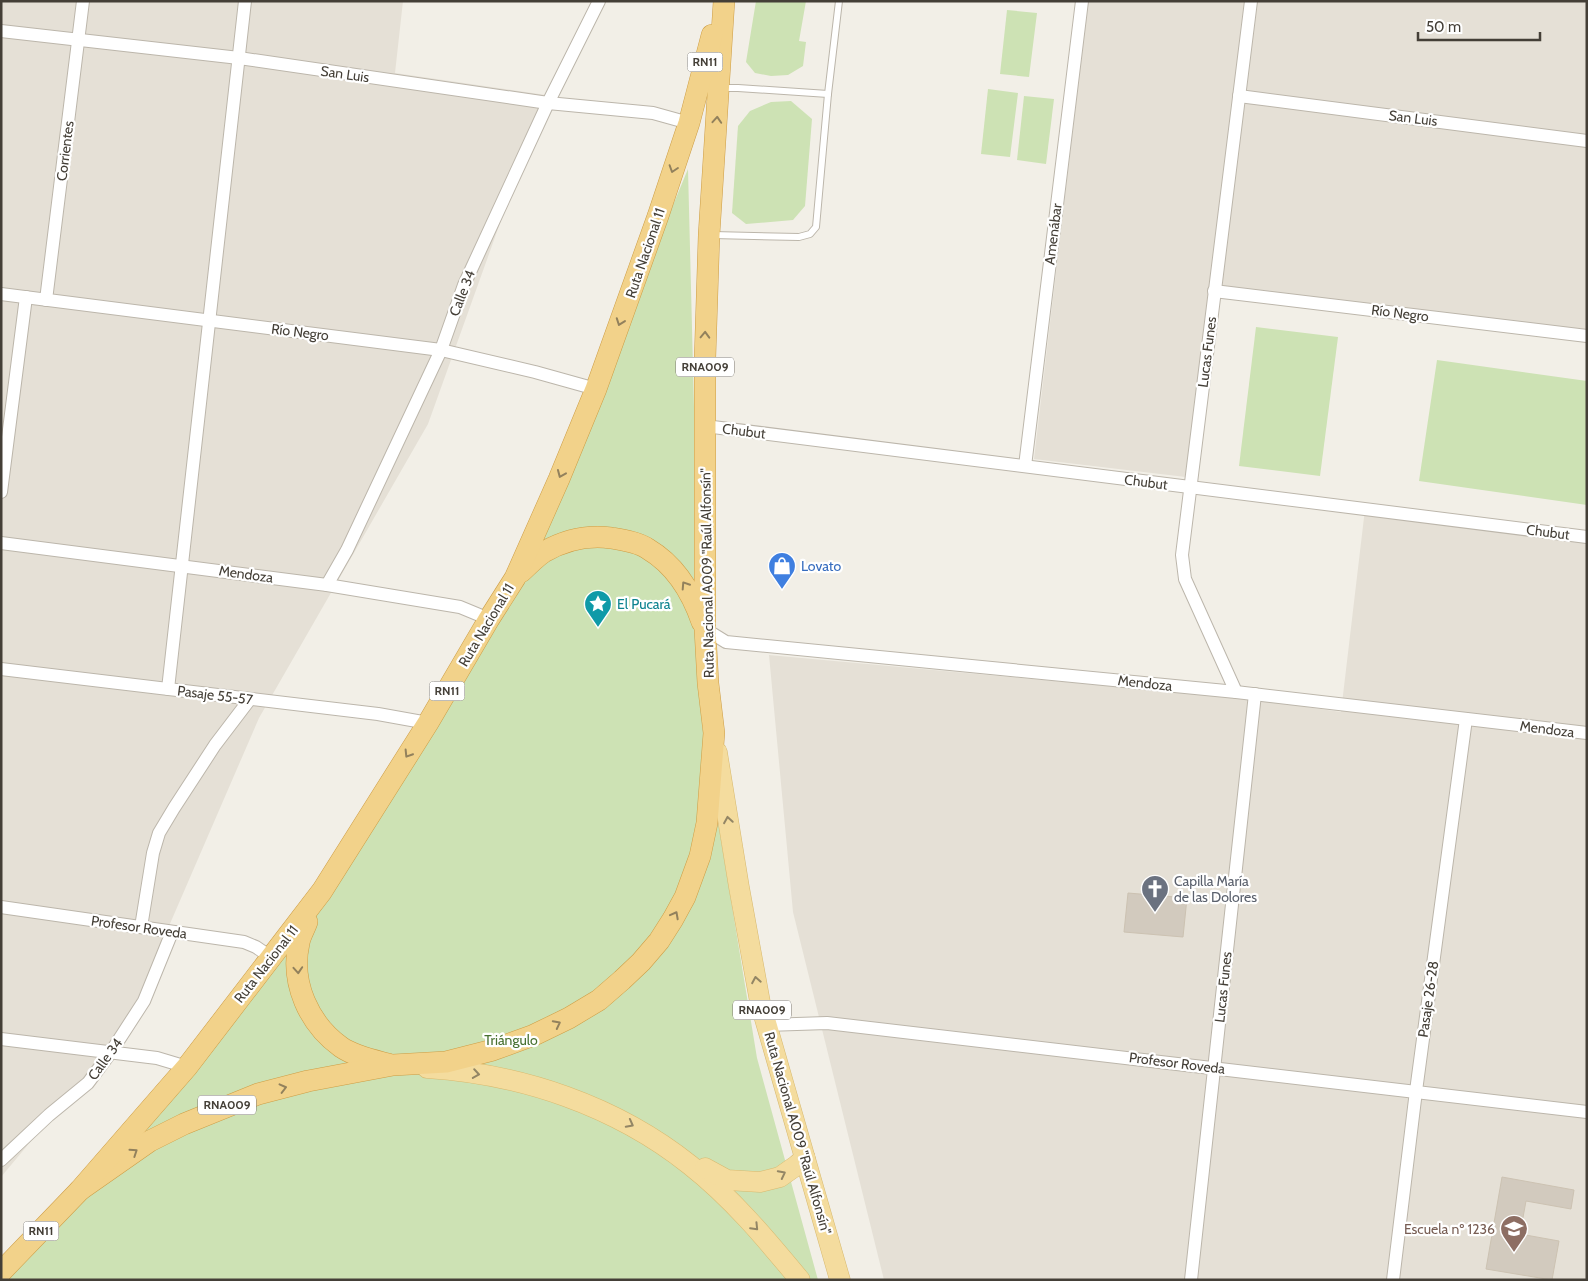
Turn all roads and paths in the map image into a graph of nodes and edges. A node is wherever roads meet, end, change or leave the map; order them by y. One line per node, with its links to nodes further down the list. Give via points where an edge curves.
1 (83, 1): 10 (street, Corrientes)
2 (246, 1): 11 (street)
3 (599, 1): 15 (street, Calle 34)
4 (719, 1): 16 (highway, Ruta Nacional 11 / RN11)
5 (724, 1): 12 (highway, Ruta Nacional A009 "Raúl Alfonsín" / RNA009)
6 (839, 1): 13 (lane)
7 (1082, 1): 28 (street, Amenábar)
8 (1251, 1): 14 (street, Lucas Funes)
9 (1, 31): 10 (street, San Luis)
10 (78, 39): 11 (street, San Luis); 22 (street, Corrientes)
11 (239, 58): 15 (street, San Luis); 23 (street)
12 (719, 88): 13 (lane); 18 (highway, Ruta Nacional A009 "Raúl Alfonsín" / RNA009, one-way to 12)
13 (828, 94): 18 (lane, via 816,227 810,234 799,237)
14 (1239, 96): 17 (street, San Luis); 19 (street, Lucas Funes)
15 (548, 103): 16 (street, San Luis, via 653,113); 25 (street, Calle 34, via 464,285)
16 (689, 123): 26 (highway, Ruta Nacional 11 / RN11, one-way to 26)
17 (1587, 141)
18 (709, 235): 27 (highway, Ruta Nacional A009 "Raúl Alfonsín" / RNA009, one-way to 18)
19 (1214, 291): 24 (street, Río Negro); 29 (street, Lucas Funes)
20 (1, 294): 21 (street, Río Negro)
21 (26, 297): 22 (street, Río Negro); 30 (street)
22 (46, 300): 23 (street, Río Negro)
23 (210, 321): 25 (street, Río Negro); 33 (street)
24 (1587, 336)
25 (441, 350): 26 (street, Río Negro); 35 (street, Calle 34, via 347,550)
26 (596, 389): 34 (highway, Ruta Nacional 11 / RN11, one-way to 34)
27 (705, 426): 28 (street, Chubut); 37 (highway, Ruta Nacional A009 "Raúl Alfonsín" / RNA009)
28 (1025, 466): 29 (street, Chubut)
29 (1190, 488): 31 (street, Chubut); 40 (street, Lucas Funes, via 1182,555 1185,579)
30 (1, 492)
31 (1587, 537)
32 (1, 543): 33 (street, Mendoza)
33 (182, 566): 35 (street, Mendoza); 39 (street)
34 (515, 578): 36 (highway, Ruta Nacional 11 / RN11); 37 (highway, RNA009, one-way to 34, via 678,575 648,548 625,540 597,536 567,541 543,553)
35 (327, 585): 36 (street, Mendoza, via 460,607)
36 (489, 619): 44 (highway, Ruta Nacional 11 / RN11)
37 (705, 629): 40 (street, Mendoza, via 726,642); 45 (highway, Ruta Nacional A009 "Raúl Alfonsín" / RNA009)
38 (1, 669): 39 (street, Pasaje 55-57)
39 (168, 689): 42 (street, Pasaje 55-57)
40 (1236, 692): 41 (street, Mendoza)
41 (1254, 694): 43 (street, Mendoza); 57 (street, Lucas Funes)
42 (250, 700): 44 (street, Pasaje 55-57, via 378,714); 49 (street, via 215,746 160,833 153,853)
43 (1466, 719): 46 (street, Mendoza); 58 (street, Pasaje 26-28)
44 (428, 723): 47 (highway, Ruta Nacional 11 / RN11, one-way to 47)
45 (714, 733): 52 (main road, Ruta Nacional A009 "Raúl Alfonsín" / RNA009, one-way to 45, via 739,888); 55 (highway, RNA009, one-way to 45, via 446,1062 534,1035 599,1000 640,962 673,919 700,856 707,823)
46 (1587, 734)
47 (322, 891): 51 (highway, Ruta Nacional 11 / RN11); 55 (highway, RNA009, one-way to 55, via 299,943 299,986 307,1009 321,1030 343,1048)
48 (1, 907): 49 (street, Profesor Roveda)
49 (141, 927): 50 (street, Profesor Roveda)
50 (172, 932): 51 (street, Profesor Roveda, via 244,942); 54 (street, Calle 34, via 144,1001)
51 (272, 958): 56 (highway, Ruta Nacional 11 / RN11)
52 (766, 1025): 57 (street, Profesor Roveda, via 828,1023); 61 (main road, Ruta Nacional A009 "Raúl Alfonsín" / RNA009)
53 (1, 1039): 54 (street)
54 (111, 1052): 56 (street, via 157,1058); 62 (street, Calle 34, via 88,1083 49,1114)
55 (393, 1066): 60 (main road, RNA009, one-way to 60, via 449,1070 542,1088 616,1117); 63 (highway, RNA009, one-way to 55, via 150,1141 225,1106 283,1088)
56 (187, 1067): 63 (highway, Ruta Nacional 11 / RN11)
57 (1214, 1068): 58 (street, Profesor Roveda); 67 (street, Lucas Funes)
58 (1416, 1091): 59 (street, Profesor Roveda); 68 (street, Pasaje 26-28)
59 (1587, 1112)
60 (672, 1152): 61 (main road, one-way to 61, via 727,1180 760,1182 780,1176); 65 (main road, RNA009, one-way to 65, via 726,1197 760,1231)
61 (805, 1158): 66 (main road, Ruta Nacional A009 "Raúl Alfonsín" / RNA009)
62 (1, 1160)
63 (80, 1190): 64 (highway, RN11)
64 (1, 1272)
65 (800, 1280)
66 (840, 1280)
67 (1192, 1280)
68 (1393, 1280)

